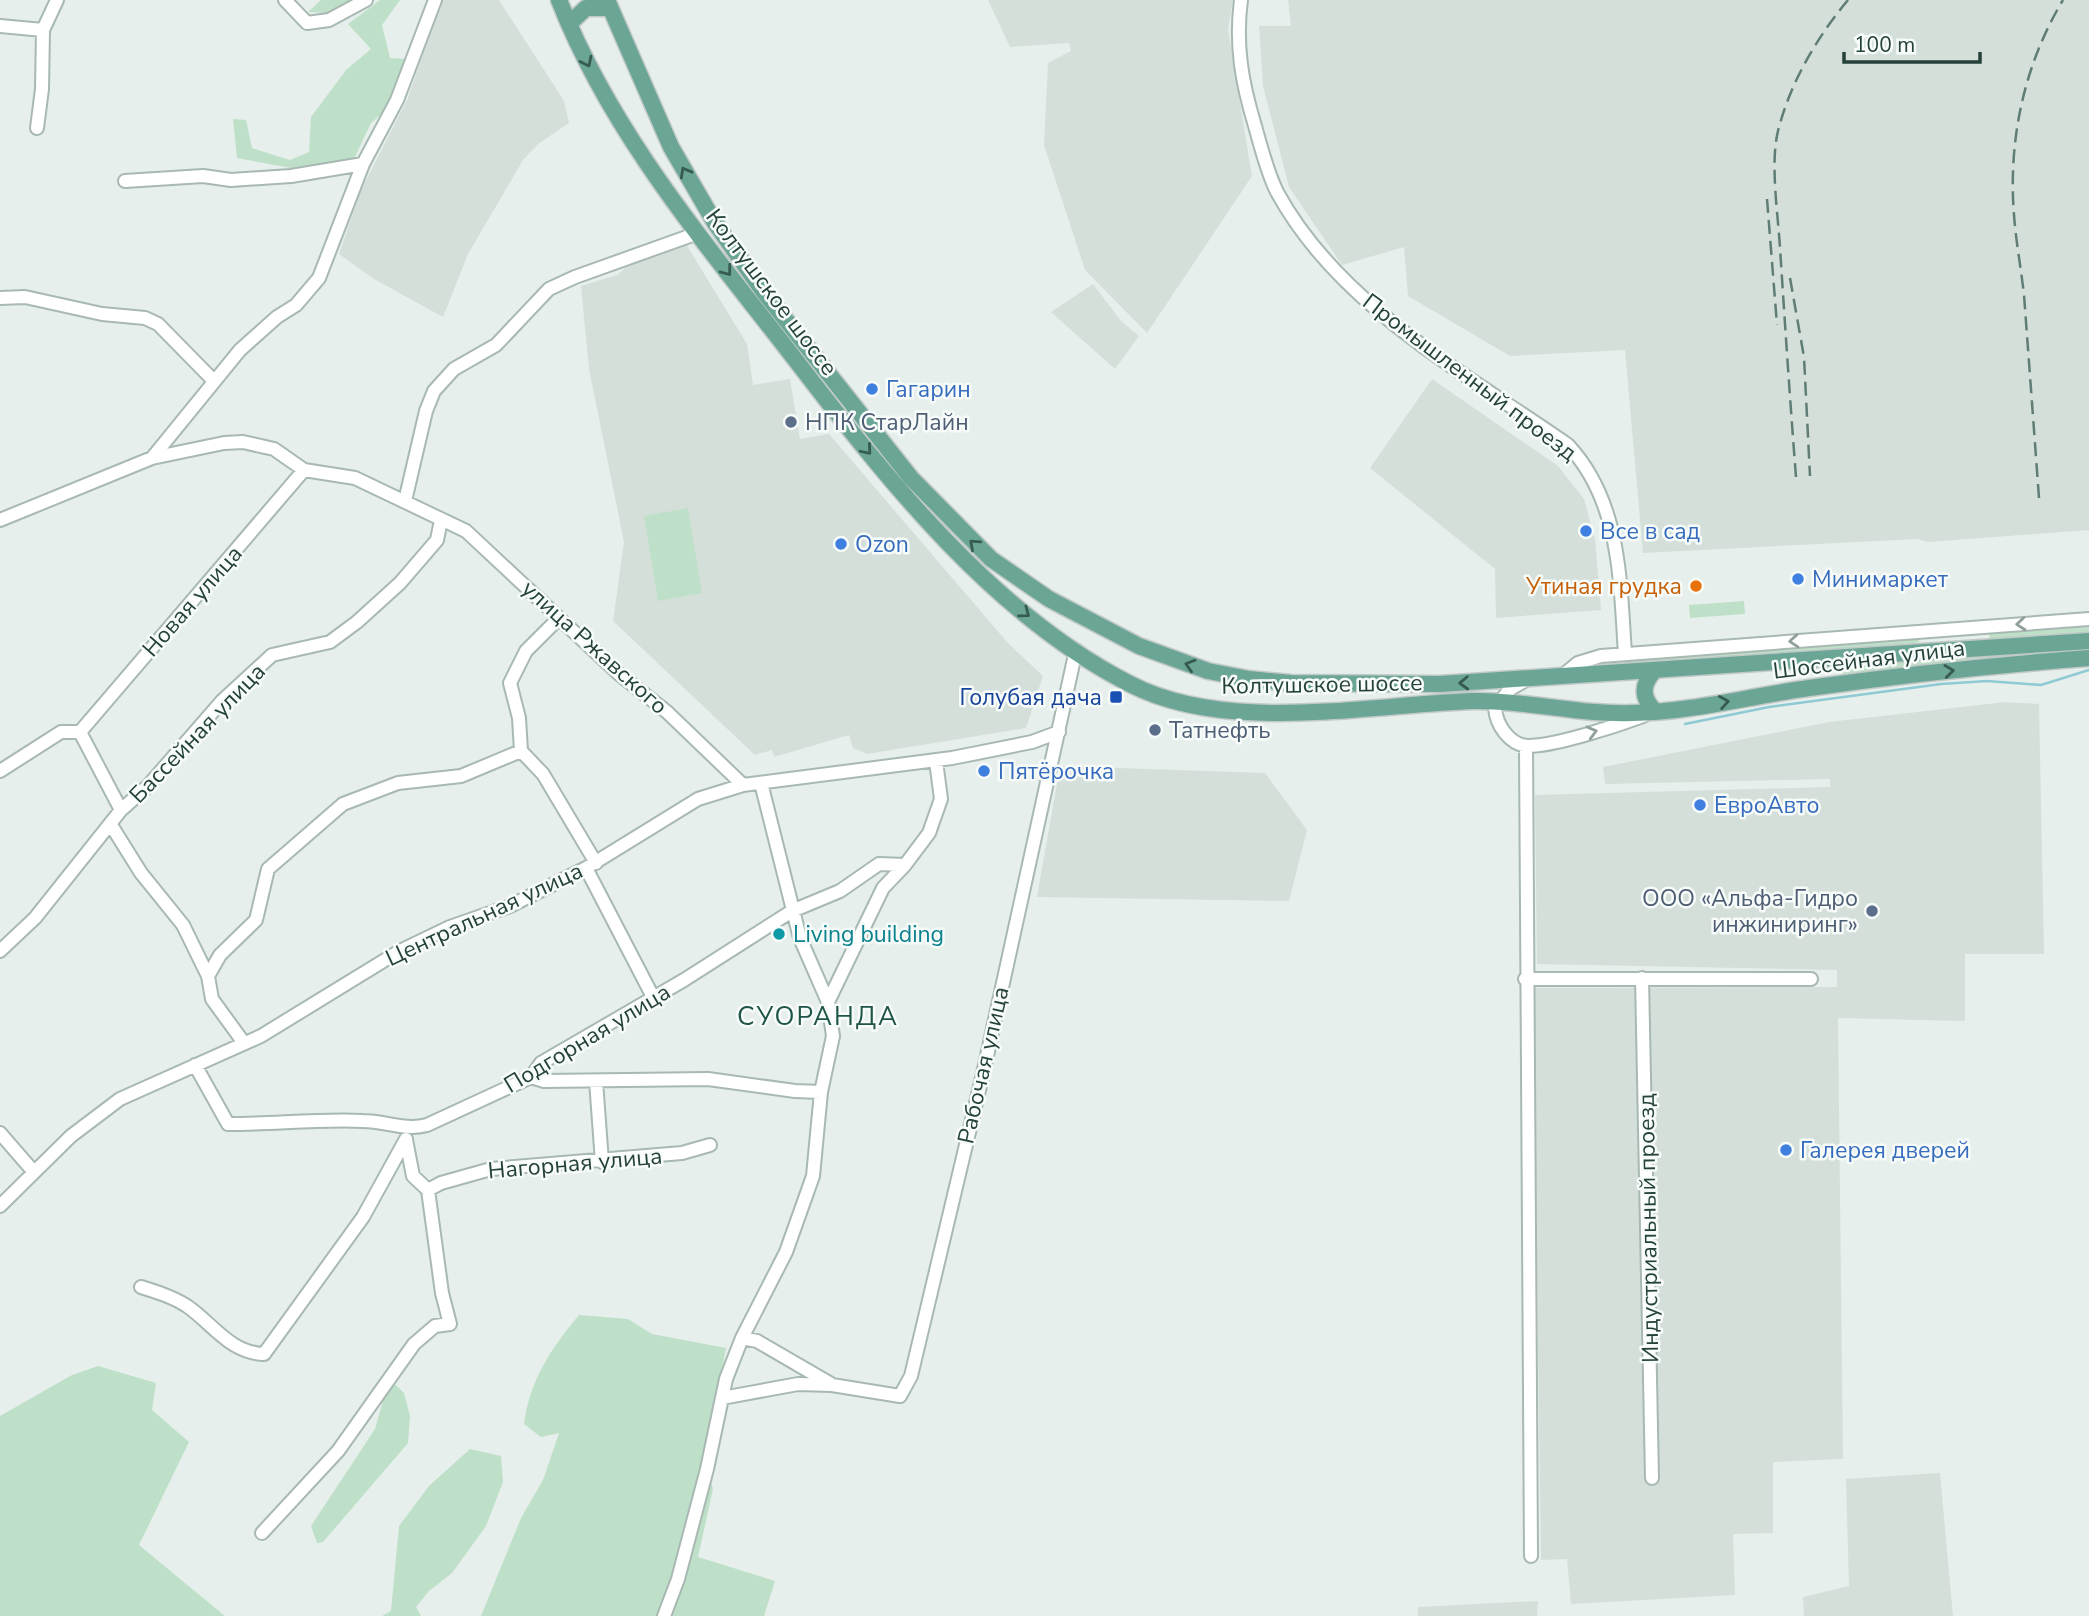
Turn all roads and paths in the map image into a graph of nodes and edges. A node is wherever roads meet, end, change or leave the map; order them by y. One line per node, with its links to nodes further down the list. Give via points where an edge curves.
1 (57, 0): 10 (street)
2 (285, 0): 3 (street, via 307,23 329,20)
3 (366, 0)
4 (435, 0): 12 (street, via 397,100)
5 (559, 0): 8 (main road, Колтушское шоссе)
6 (1241, 0): 26 (street, Промышленный проезд, via 1237,35 1242,83 1276,190 1309,242 1350,286 1423,345 1580,457 1596,484 1612,531)
7 (608, 4): 8 (main road, via 586,8); 30 (main road, Колтушское шоссе, one-way to 7, via 1291,683 1209,671 1100,628 991,559 911,478 715,223 671,147)
8 (569, 24): 14 (main road, Колтушское шоссе, one-way to 14, via 616,116)
9 (0, 26): 10 (street)
10 (43, 30): 11 (street)
11 (37, 128)
12 (362, 164): 13 (street, via 291,176); 16 (street, via 320,278 296,305 240,349)
13 (125, 181)
14 (698, 233): 19 (street, via 549,289 496,345 454,369 434,391 426,411); 25 (main road, Колтушское шоссе, one-way to 25, via 923,517 1013,604)
15 (0, 298): 16 (street, via 25,297 145,318 158,324)
16 (213, 380): 17 (street)
17 (152, 458): 18 (street, via 243,442 274,449); 20 (street)
18 (304, 470): 19 (street, улица Ржавского, via 355,478); 33 (street, Новая улица)
19 (405, 501): 21 (street, улица Ржавского)
20 (0, 520)
21 (441, 520): 22 (street, улица Ржавского, via 476,539); 41 (street, Бассейная улица, via 437,540 400,583 330,642 272,655 222,701)
22 (559, 618): 36 (street, via 526,651 510,683); 40 (street, улица Ржавского)
23 (2089, 619): 26 (street, one-way to 26)
24 (2089, 641): 28 (main road, Шоссейная улица)
25 (1076, 650): 31 (main road, Колтушское шоссе, via 1128,683 1170,701 1207,709 1267,712); 34 (street, Рабочая улица)
26 (1625, 654): 29 (street, via 1589,658)
27 (2089, 658): 32 (main road, Шоссейная улица, one-way to 27, via 1810,688)
28 (1655, 670): 29 (main road, Колтушское шоссе); 32 (main road, via 1646,679 1644,691)
29 (1561, 677): 30 (main road, Колтушское шоссе)
30 (1526, 680): 31 (street)
31 (1498, 702): 32 (main road, Колтушское шоссе, via 1613,713); 35 (street, via 1496,718 1510,738)
32 (1656, 712): 35 (street, one-way to 32)
33 (80, 732): 38 (street, via 61,732); 41 (street)
34 (1059, 732): 37 (street, Центральная улица, via 1032,742); 67 (street, Рабочая улица, via 911,1376 900,1396)
35 (1526, 746): 49 (street)
36 (521, 751): 44 (street, via 543,774); 47 (street, via 461,776 398,783 343,804 268,869 256,920 220,955)
37 (936, 761): 39 (street, Центральная улица); 43 (street, via 941,799 929,832)
38 (0, 771)
39 (761, 783): 40 (street, Центральная улица); 45 (street)
40 (743, 785): 44 (street, Центральная улица, via 712,793 675,811)
41 (121, 810): 42 (street, Бассейная улица)
42 (111, 825): 46 (street, Бассейная улица, via 44,908); 47 (street, via 141,873 183,925)
43 (905, 865): 45 (street, Подгорная улица, via 879,864 840,891); 52 (street, via 883,888)
44 (591, 866): 51 (street); 53 (street, Центральная улица, via 510,906 398,951)
45 (792, 911): 51 (street, Подгорная улица); 52 (street)
46 (0, 951)
47 (208, 976): 53 (street, via 212,999)
48 (1642, 978): 49 (street); 50 (street); 69 (street, Индустриальный проезд)
49 (1525, 979): 71 (street)
50 (1811, 979)
51 (653, 997): 55 (street, Подгорная улица, via 541,1063)
52 (828, 1002): 57 (street, via 833,1036)
53 (244, 1043): 54 (street, Центральная улица)
54 (195, 1065): 59 (street, via 228,1124 384,1121); 62 (street, Центральная улица, via 120,1099)
55 (531, 1077): 56 (street); 59 (street, Подгорная улица)
56 (596, 1081): 57 (street, via 708,1079); 61 (street)
57 (821, 1092): 66 (street, via 813,1176 786,1252)
58 (0, 1133): 62 (street)
59 (408, 1134): 63 (street, via 413,1176); 65 (street, via 363,1217 264,1354 251,1354 232,1345 188,1307)
60 (710, 1145): 61 (street, Нагорная улица, via 682,1153)
61 (602, 1162): 63 (street, Нагорная улица, via 491,1169)
62 (33, 1171): 64 (street, Центральная улица)
63 (428, 1190): 70 (street, via 450,1324 435,1326 414,1344 338,1451)
64 (0, 1206)
65 (141, 1287)
66 (742, 1338): 67 (street, via 757,1341); 68 (street)
67 (832, 1385): 68 (street, via 798,1384)
68 (722, 1398): 72 (street, via 678,1579)
69 (1652, 1478)
70 (262, 1533)
71 (1531, 1556)
72 (664, 1616)

